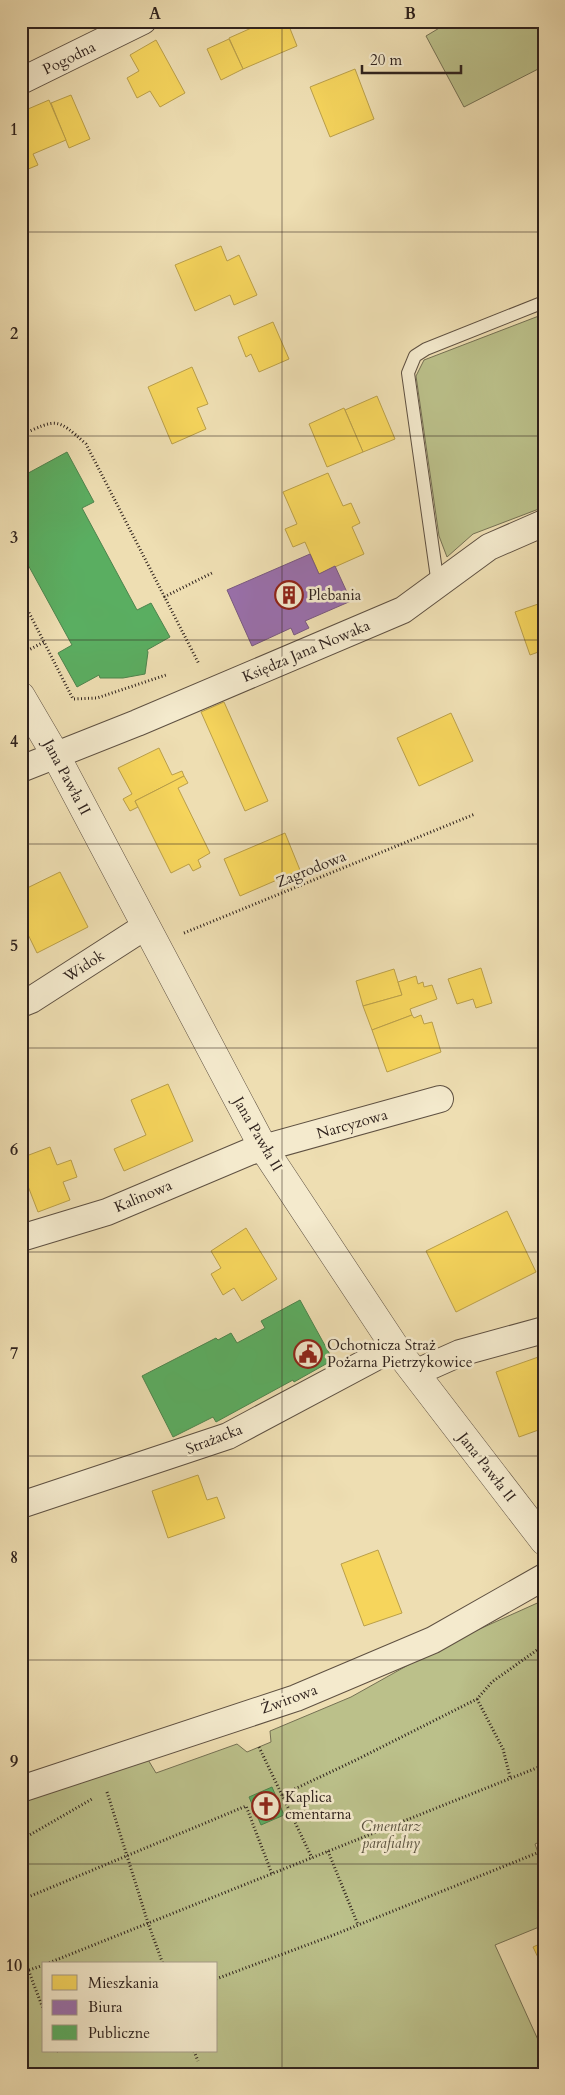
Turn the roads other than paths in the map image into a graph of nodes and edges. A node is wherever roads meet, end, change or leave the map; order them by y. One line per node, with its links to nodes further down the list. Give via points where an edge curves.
1 (143, 21): 2 (street, Pogodna)
2 (21, 82)
3 (544, 302): 5 (lane, via 426,349 415,356 408,373)
4 (544, 523): 5 (street, Księdza Jana Nowaka, via 489,548)
5 (438, 585): 7 (street, Księdza Jana Nowaka, via 403,610 137,723)
6 (21, 696): 7 (street, Jana Pawła II)
7 (55, 754): 8 (street, Księdza Jana Nowaka); 9 (street, Jana Pawła II)
8 (21, 769)
9 (151, 936): 10 (street, Widok); 12 (street, Jana Pawła II)
10 (21, 1004)
11 (440, 1099): 12 (street, Narcyzowa)
12 (264, 1149): 13 (street, Kalinowa, via 249,1152 107,1212); 15 (street, Jana Pawła II)
13 (21, 1238)
14 (544, 1330): 16 (street, via 460,1353)
15 (396, 1347): 16 (street, Jana Pawła II); 17 (street, Strażacka, via 228,1436)
16 (415, 1374): 18 (street, Jana Pawła II)
17 (21, 1504)
18 (544, 1540)
19 (544, 1577): 20 (street, Żwirowa, via 434,1640 296,1698)
20 (21, 1789)

